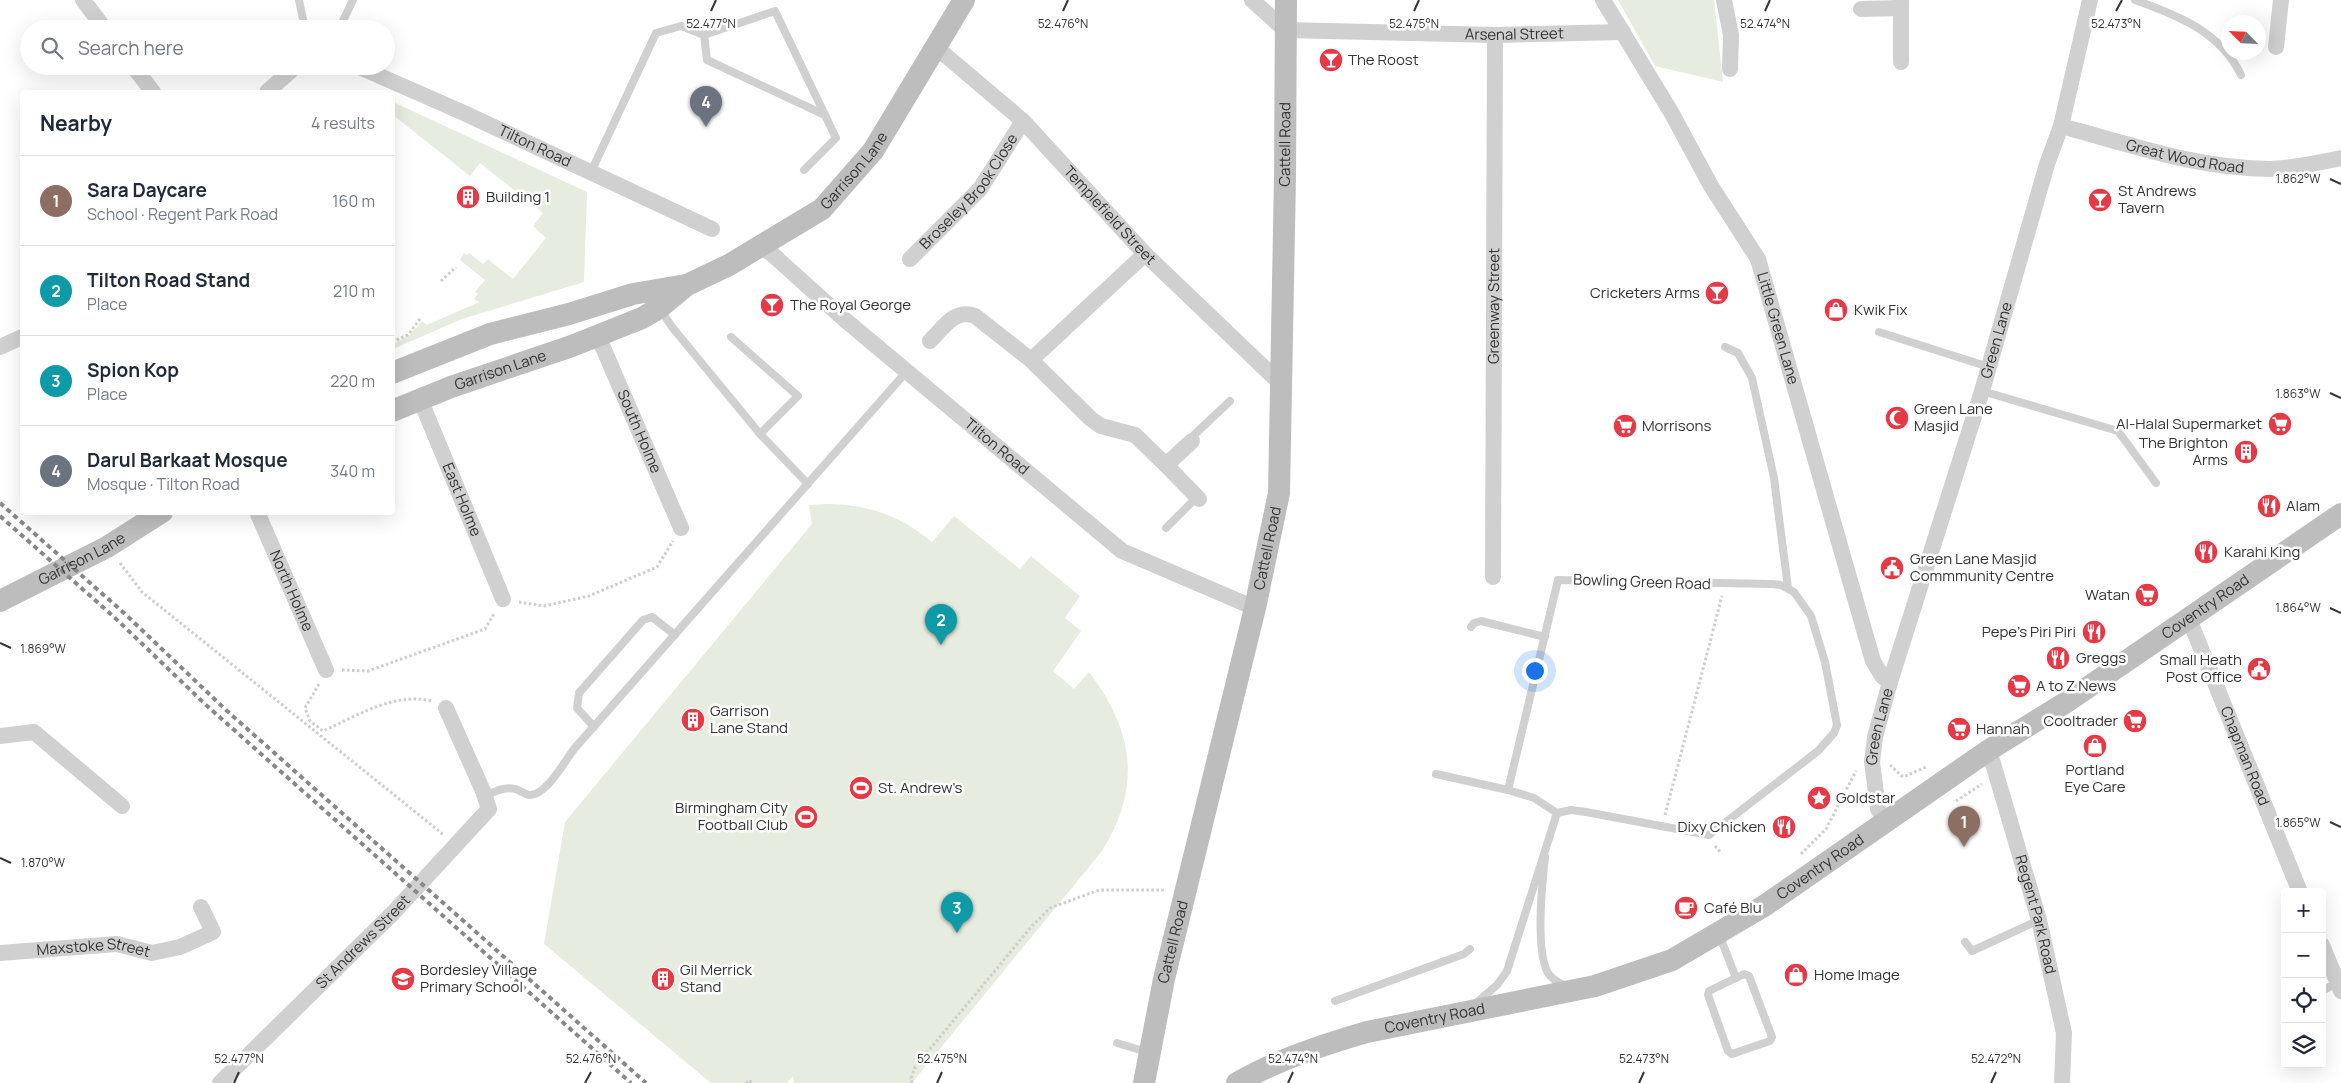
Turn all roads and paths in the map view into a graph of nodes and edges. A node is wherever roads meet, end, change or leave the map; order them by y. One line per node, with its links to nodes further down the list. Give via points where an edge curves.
1 (83, 0): 14 (street)
2 (299, 0): 15 (lane)
3 (353, 0): 16 (lane)
4 (964, 0): 22 (street, Garrison Lane)
5 (1252, 0): 17 (street)
6 (1286, 0): 17 (street, Cattell Road)
7 (1603, 0): 18 (street, Little Green Lane)
8 (1724, 0): 24 (street, via 1731,35)
9 (2090, 0): 33 (street, Green Lane)
10 (2135, 0): 28 (lane, via 2205,31 2226,50)
11 (2281, 0): 21 (street)
12 (1901, 4): 13 (street); 23 (street)
13 (1861, 8)
14 (98, 20)
15 (304, 20)
16 (343, 20)
17 (1285, 30): 20 (street, Arsenal Street); 58 (street, Cattell Road)
18 (1622, 32): 20 (street, Arsenal Street); 86 (street, Little Green Lane, via 1711,186 1758,259 1873,661)
19 (704, 35): 31 (lane, via 707,60); 31 (lane, via 775,10); 36 (lane, via 682,26 656,34)
20 (1495, 35): 75 (street, Greenway Street)
21 (2276, 47)
22 (937, 48): 32 (street, Templefield Street); 38 (street, Garrison Lane, via 873,151 851,178 822,209)
23 (1901, 62)
24 (1730, 69)
25 (140, 75): 29 (street)
26 (286, 75): 30 (street)
27 (377, 75): 36 (street, Tilton Road)
28 (2241, 75)
29 (151, 90)
30 (269, 90)
31 (825, 115): 35 (lane, via 836,138)
32 (1023, 121): 39 (street, Templefield Street); 40 (street, Broseley Brook Close, via 980,189)
33 (2061, 126): 34 (street, Great Wood Road, via 2184,160 2228,166 2270,168); 55 (street, Green Lane, via 2047,164)
34 (2341, 158)
35 (804, 170)
36 (591, 172): 37 (street, Tilton Road)
37 (712, 229)
38 (761, 247): 43 (street, Garrison Lane); 57 (street, Tilton Road)
39 (1144, 254): 54 (street); 58 (street, Templefield Street)
40 (910, 259)
41 (456, 267): 42 (path)
42 (441, 281)
43 (686, 285): 44 (street, Garrison Lane); 56 (street, Garrison Lane, via 633,294 490,334)
44 (659, 308): 47 (street, Garrison Lane); 63 (lane)
45 (420, 319): 50 (path, via 408,335)
46 (1879, 332): 55 (lane)
47 (598, 336): 60 (street, Garrison Lane); 72 (street, South Holme)
48 (731, 337): 63 (lane, via 798,396)
49 (20, 339): 52 (street)
50 (395, 341)
51 (930, 341): 54 (street, via 952,318 969,314)
52 (0, 347)
53 (1725, 347): 77 (lane, via 1738,352 1752,378 1774,478)
54 (1031, 360): 65 (street, via 1091,419 1101,426 1136,435)
55 (1989, 367): 59 (street, Green Lane)
56 (400, 370): 60 (street)
57 (908, 370): 67 (lane); 80 (street, Tilton Road, via 1122,550)
58 (1281, 384): 80 (street, Cattell Road, via 1279,493)
59 (1982, 391): 66 (lane, via 2118,431); 86 (street, Green Lane)
60 (420, 399): 62 (street, Garrison Lane); 78 (street, East Holme)
61 (1230, 401): 64 (lane, via 1194,435)
62 (395, 410)
63 (760, 434): 67 (lane)
64 (1192, 441): 65 (street)
65 (1166, 465): 68 (street)
66 (2156, 483)
67 (808, 484): 83 (lane)
68 (1198, 498): 73 (lane)
69 (2341, 514): 81 (street, Coventry Road)
70 (258, 515): 85 (street, North Holme)
71 (140, 518): 74 (street, Garrison Lane)
72 (681, 528): 78 (path, via 657,567 589,596 544,606)
73 (1166, 528)
74 (102, 549): 79 (street, Garrison Lane); 100 (path, via 142,592)
75 (1493, 577)
76 (1725, 584): 77 (lane, Bowling Green Road, via 1772,584); 84 (lane, Bowling Green Road, via 1558,580); 97 (path)
77 (1788, 588): 97 (lane, via 1811,616 1833,698 1837,725 1834,733 1818,751 1714,832 1706,835)
78 (503, 599): 85 (path, via 485,630 368,671)
79 (0, 601)
80 (1255, 608): 103 (street, Cattell Road)
81 (2189, 619): 90 (street, Coventry Road); 102 (street, Chapman Road)
82 (1472, 627): 84 (lane, via 1474,622 1481,621)
83 (675, 635): 88 (lane); 88 (lane, via 652,617 643,620 580,693 577,708)
84 (1545, 637): 92 (lane, Bowling Green Road)
85 (326, 670): 87 (path, via 305,708 310,721 323,731 402,698 430,700)
86 (1890, 682): 96 (street, Green Lane, via 1875,737 1872,762 1878,809)
87 (446, 708): 93 (street)
88 (594, 727): 93 (lane, via 544,790 536,795 506,788)
89 (0, 736): 94 (street, via 34,732)
90 (1989, 750): 96 (street, Coventry Road); 105 (street, Regent Park Road)
91 (1436, 774): 92 (lane)
92 (1508, 790): 95 (lane, via 1534,798)
93 (484, 793): 100 (street, St Andrews Street, via 489,810)
94 (122, 806)
95 (1557, 813): 97 (lane, via 1571,810); 98 (lane)
96 (1886, 821): 106 (street, Coventry Road, via 1764,906)
97 (1662, 828)
98 (1548, 835): 114 (lane, via 1543,874 1543,962 1550,976); 116 (lane, via 1507,971 1497,985)
99 (1712, 843): 101 (path)
100 (456, 844): 119 (street, St Andrews Street, via 393,913)
101 (1721, 853)
102 (2298, 888)
103 (1186, 890): 118 (street, Cattell Road); 122 (path, via 1098,890 1050,908 915,1067)
104 (201, 907): 109 (street, Maxstoke Street, via 213,932 180,947 152,952 117,944)
105 (2039, 920): 107 (lane, via 1972,951); 125 (street, Regent Park Road, via 2064,1033)
106 (1719, 932): 111 (lane); 114 (street, Coventry Road, via 1672,960)
107 (1965, 942)
108 (1470, 949): 115 (lane, via 1394,981)
109 (0, 953)
110 (2326, 955): 112 (street)
111 (1736, 978): 111 (lane, via 1744,974 1749,976 1772,1036 1770,1041 1732,1054 1728,1051 1708,995 1709,991)
112 (2339, 987): 113 (lane)
113 (2326, 990)
114 (1575, 991): 116 (street, Coventry Road)
115 (1335, 1001)
116 (1469, 1010): 124 (street, Coventry Road, via 1334,1041 1263,1068)
117 (1117, 1043): 118 (lane)
118 (1149, 1053): 123 (street, Cattell Road)
119 (220, 1083)
120 (746, 1083): 121 (path, via 749,1080)
121 (752, 1083)
122 (912, 1083)
123 (1144, 1083)
124 (1237, 1083)
125 (2062, 1083)

